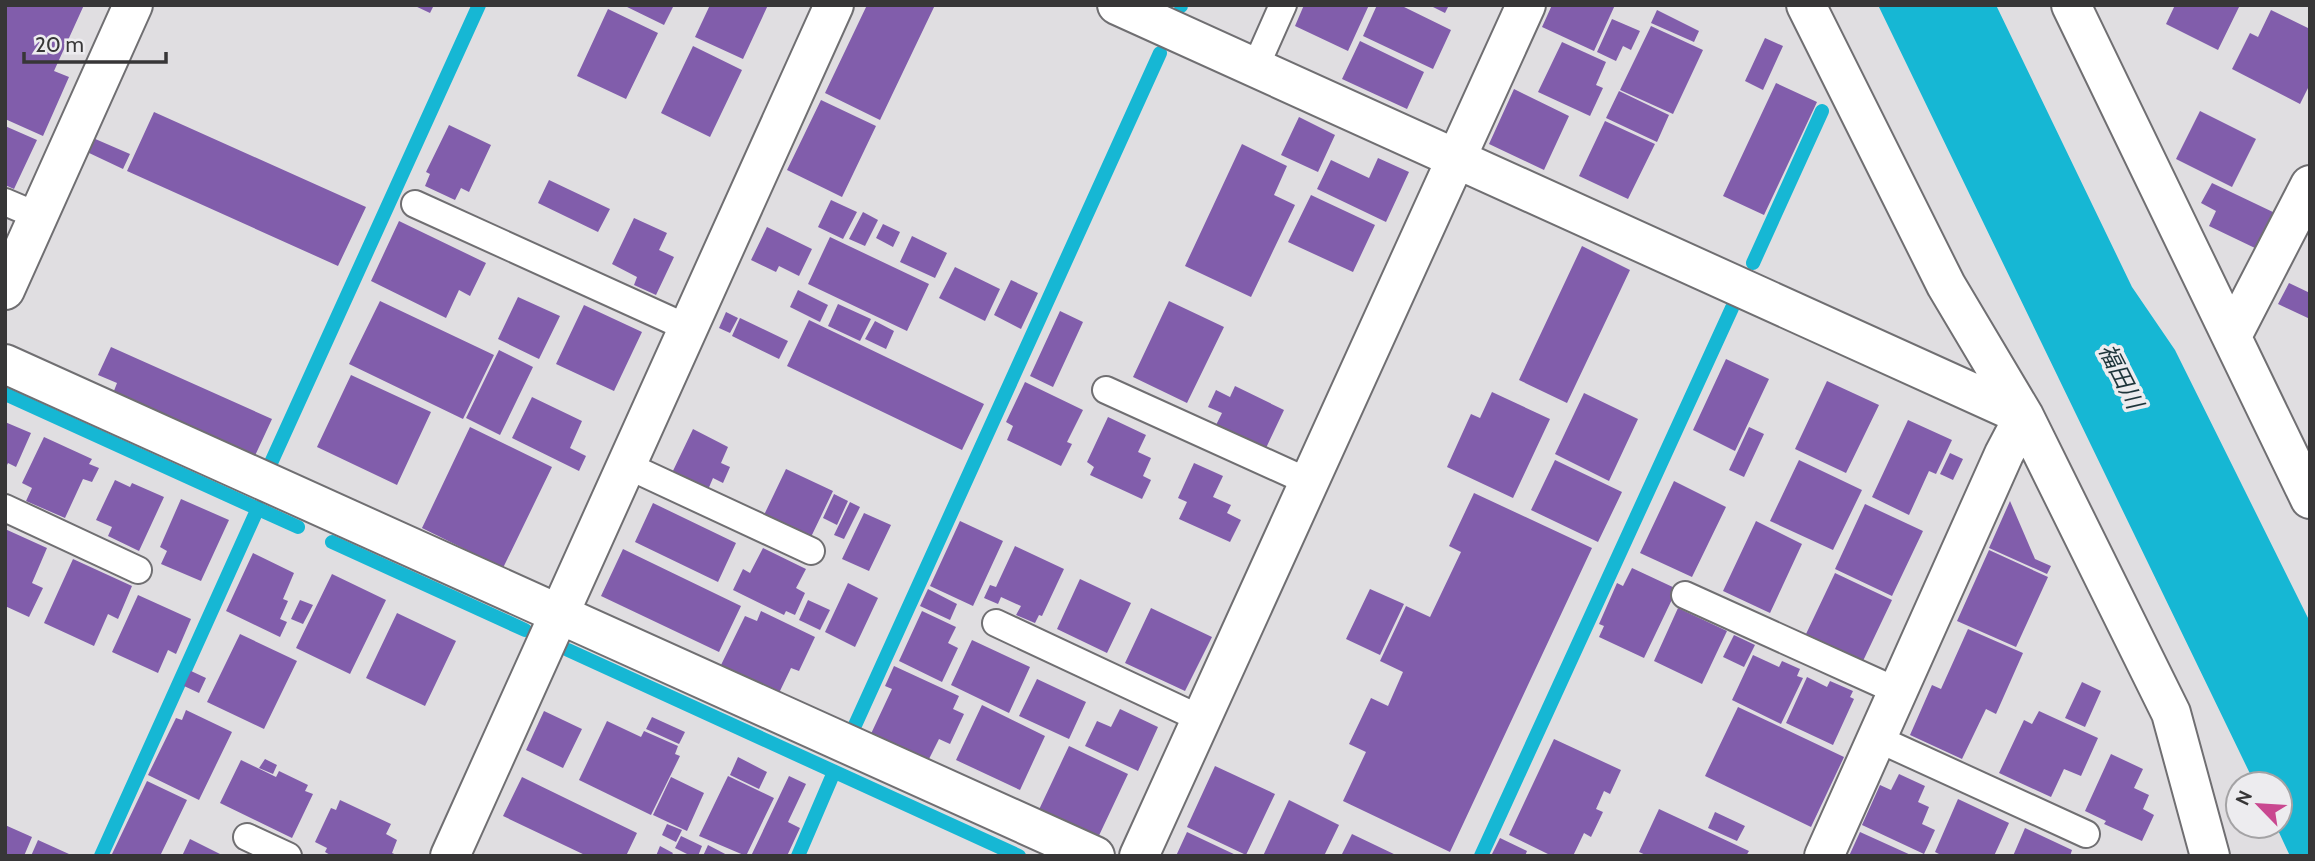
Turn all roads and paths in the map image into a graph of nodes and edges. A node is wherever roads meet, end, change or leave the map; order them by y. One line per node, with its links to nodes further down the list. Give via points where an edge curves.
1 (133, 5): 12 (street)
2 (834, 5): 14 (street)
3 (1117, 5): 8 (street)
4 (1283, 5): 8 (lane)
5 (1526, 5): 9 (street)
6 (1806, 5): 18 (street, via 1946,285)
7 (2071, 5): 15 (street)
8 (1255, 68): 9 (street)
9 (1456, 159): 18 (street); 20 (street)
10 (2310, 185): 15 (street)
11 (415, 204): 14 (lane)
12 (21, 209): 13 (street)
13 (5, 290)
14 (688, 328): 19 (street)
15 (2232, 336): 21 (street)
16 (5, 364): 26 (street)
17 (1106, 390): 20 (lane)
18 (2024, 416): 28 (street); 38 (street, via 2171,713)
19 (626, 465): 23 (lane); 26 (street)
20 (1309, 482): 29 (street)
21 (2310, 499)
22 (5, 508): 24 (lane)
23 (811, 551)
24 (138, 570)
25 (1685, 595): 28 (lane)
26 (559, 614): 34 (street); 35 (street)
27 (996, 623): 29 (lane)
28 (1897, 691): 30 (street)
29 (1201, 719): 36 (street)
30 (1876, 738): 31 (lane); 37 (street)
31 (2086, 834)
32 (247, 837): 33 (lane)
33 (288, 856)
34 (450, 856)
35 (1095, 856)
36 (1139, 856)
37 (1824, 856)
38 (2210, 856)

